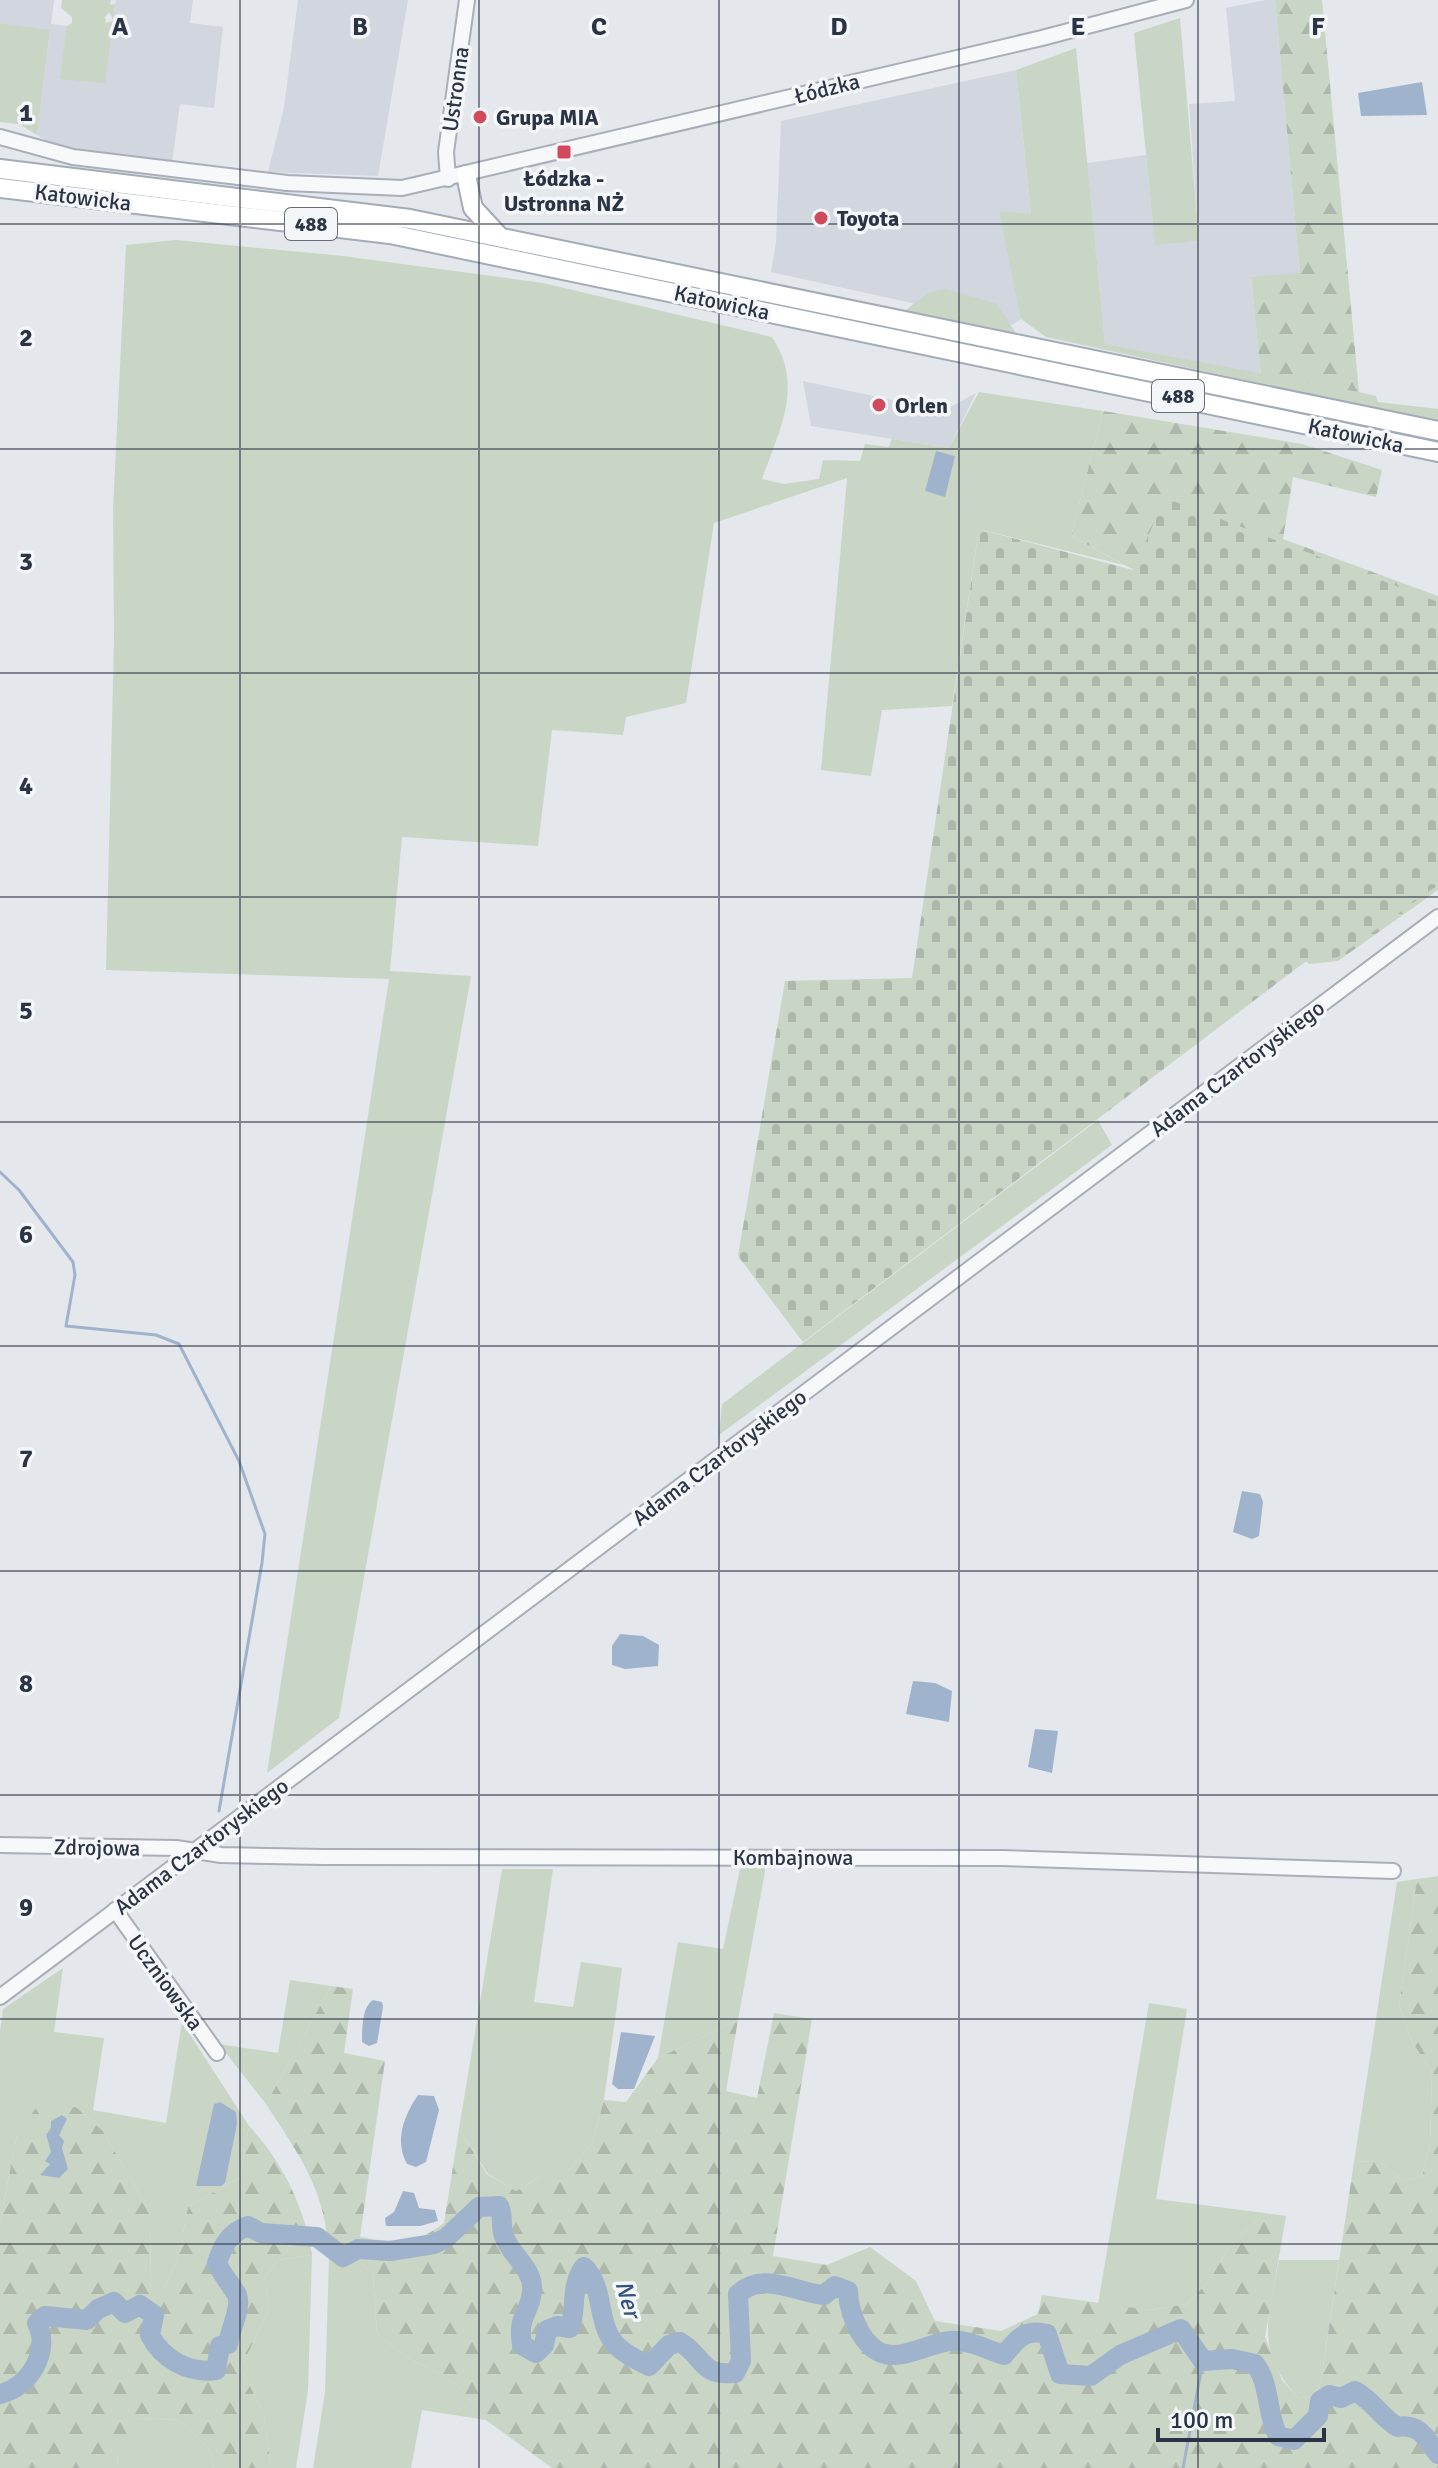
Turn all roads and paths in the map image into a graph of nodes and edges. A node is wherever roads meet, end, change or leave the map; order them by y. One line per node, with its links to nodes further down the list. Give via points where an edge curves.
1 (467, 0): 5 (street, Ustronna, via 446,152)
2 (1186, 0): 5 (street, Łódzka)
3 (0, 137): 5 (street, Łódzka, via 73,157 287,183 382,189)
4 (0, 169): 7 (main road, Katowicka / 488, via 376,212)
5 (457, 177): 7 (main road, via 473,208)
6 (0, 188): 9 (main road, Katowicka / 488, via 390,234)
7 (500, 237): 8 (main road, Katowicka / 488)
8 (1438, 431)
9 (1438, 452)
10 (1438, 917): 12 (street, Adama Czartoryskiego)
11 (0, 1845): 12 (street, Zdrojowa)
12 (193, 1851): 13 (street, Kombajnowa, via 369,1858 1002,1858); 14 (street, Adama Czartoryskiego)
13 (1393, 1871)
14 (115, 1910): 15 (street, Adama Czartoryskiego); 16 (street, Uczniowska)
15 (0, 1997)
16 (217, 2053)

